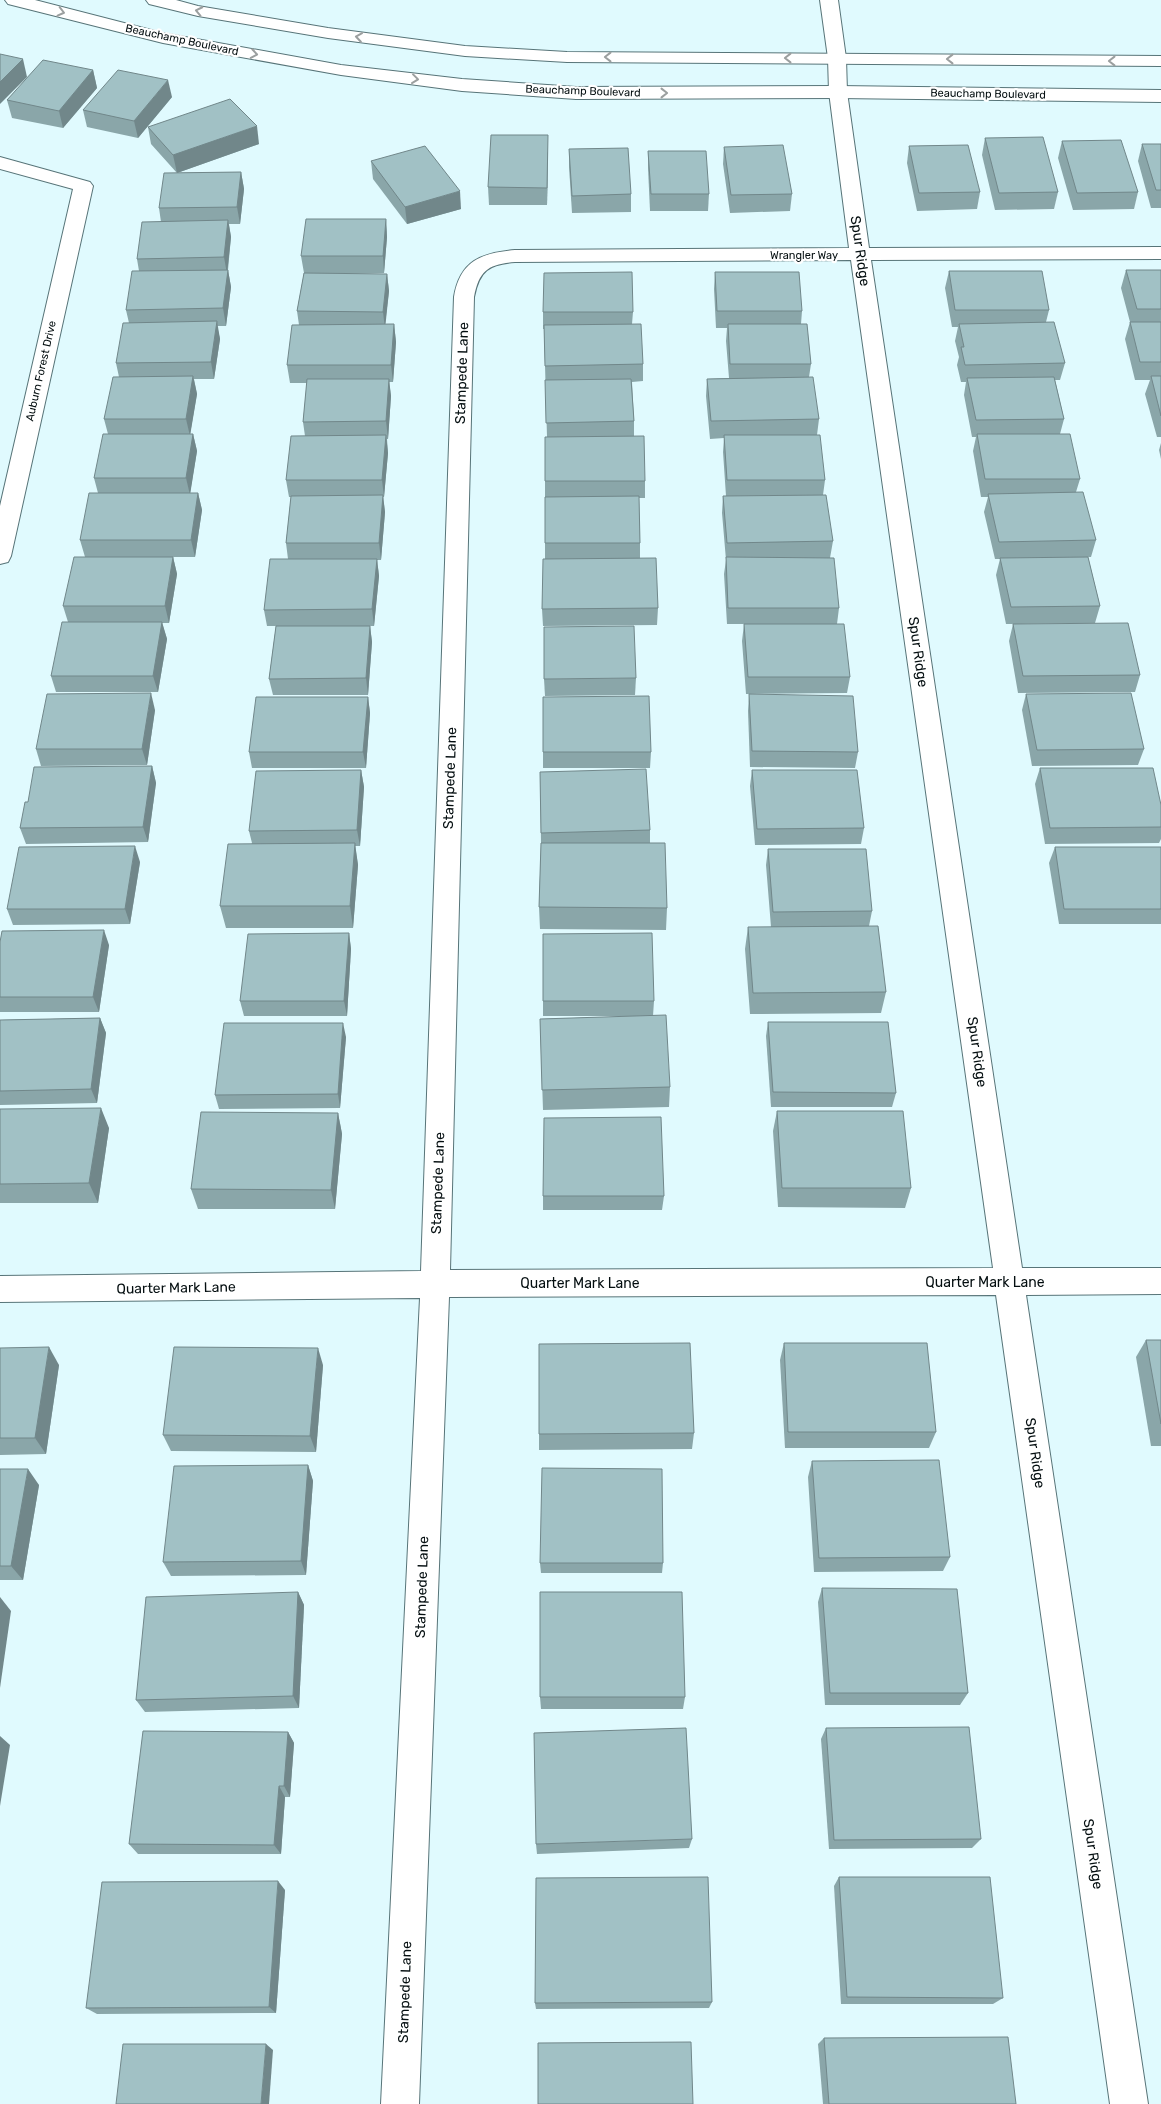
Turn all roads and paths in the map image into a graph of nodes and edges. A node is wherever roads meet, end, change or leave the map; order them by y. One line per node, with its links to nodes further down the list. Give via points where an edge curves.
1 (14, 0): 6 (street, Beauchamp Boulevard, one-way to 6, via 163,38 341,70 462,85 576,93)
2 (155, 0): 4 (street, one-way to 2, via 567,57 465,51 328,33 198,11)
3 (829, 0): 4 (street, Spur Ridge)
4 (837, 58): 5 (street, one-way to 4); 6 (street, Spur Ridge)
5 (1161, 61)
6 (838, 92): 7 (street, Beauchamp Boulevard); 10 (street, Spur Ridge)
7 (1161, 96)
8 (0, 163): 12 (street, Auburn Forest Drive, via 83,186)
9 (1161, 253): 10 (street, Wrangler Way)
10 (860, 254): 11 (street, Wrangler Way, via 532,255 505,256); 14 (street, Spur Ridge)
11 (479, 265): 15 (street, Stampede Lane, via 469,278 464,297)
12 (0, 556)
13 (1161, 1281): 14 (street, Quarter Mark Lane)
14 (1010, 1282): 15 (street, Quarter Mark Lane); 18 (street, Spur Ridge)
15 (434, 1284): 16 (street, Quarter Mark Lane); 17 (street, Stampede Lane)
16 (0, 1290)
17 (400, 2104)
18 (1129, 2104)

